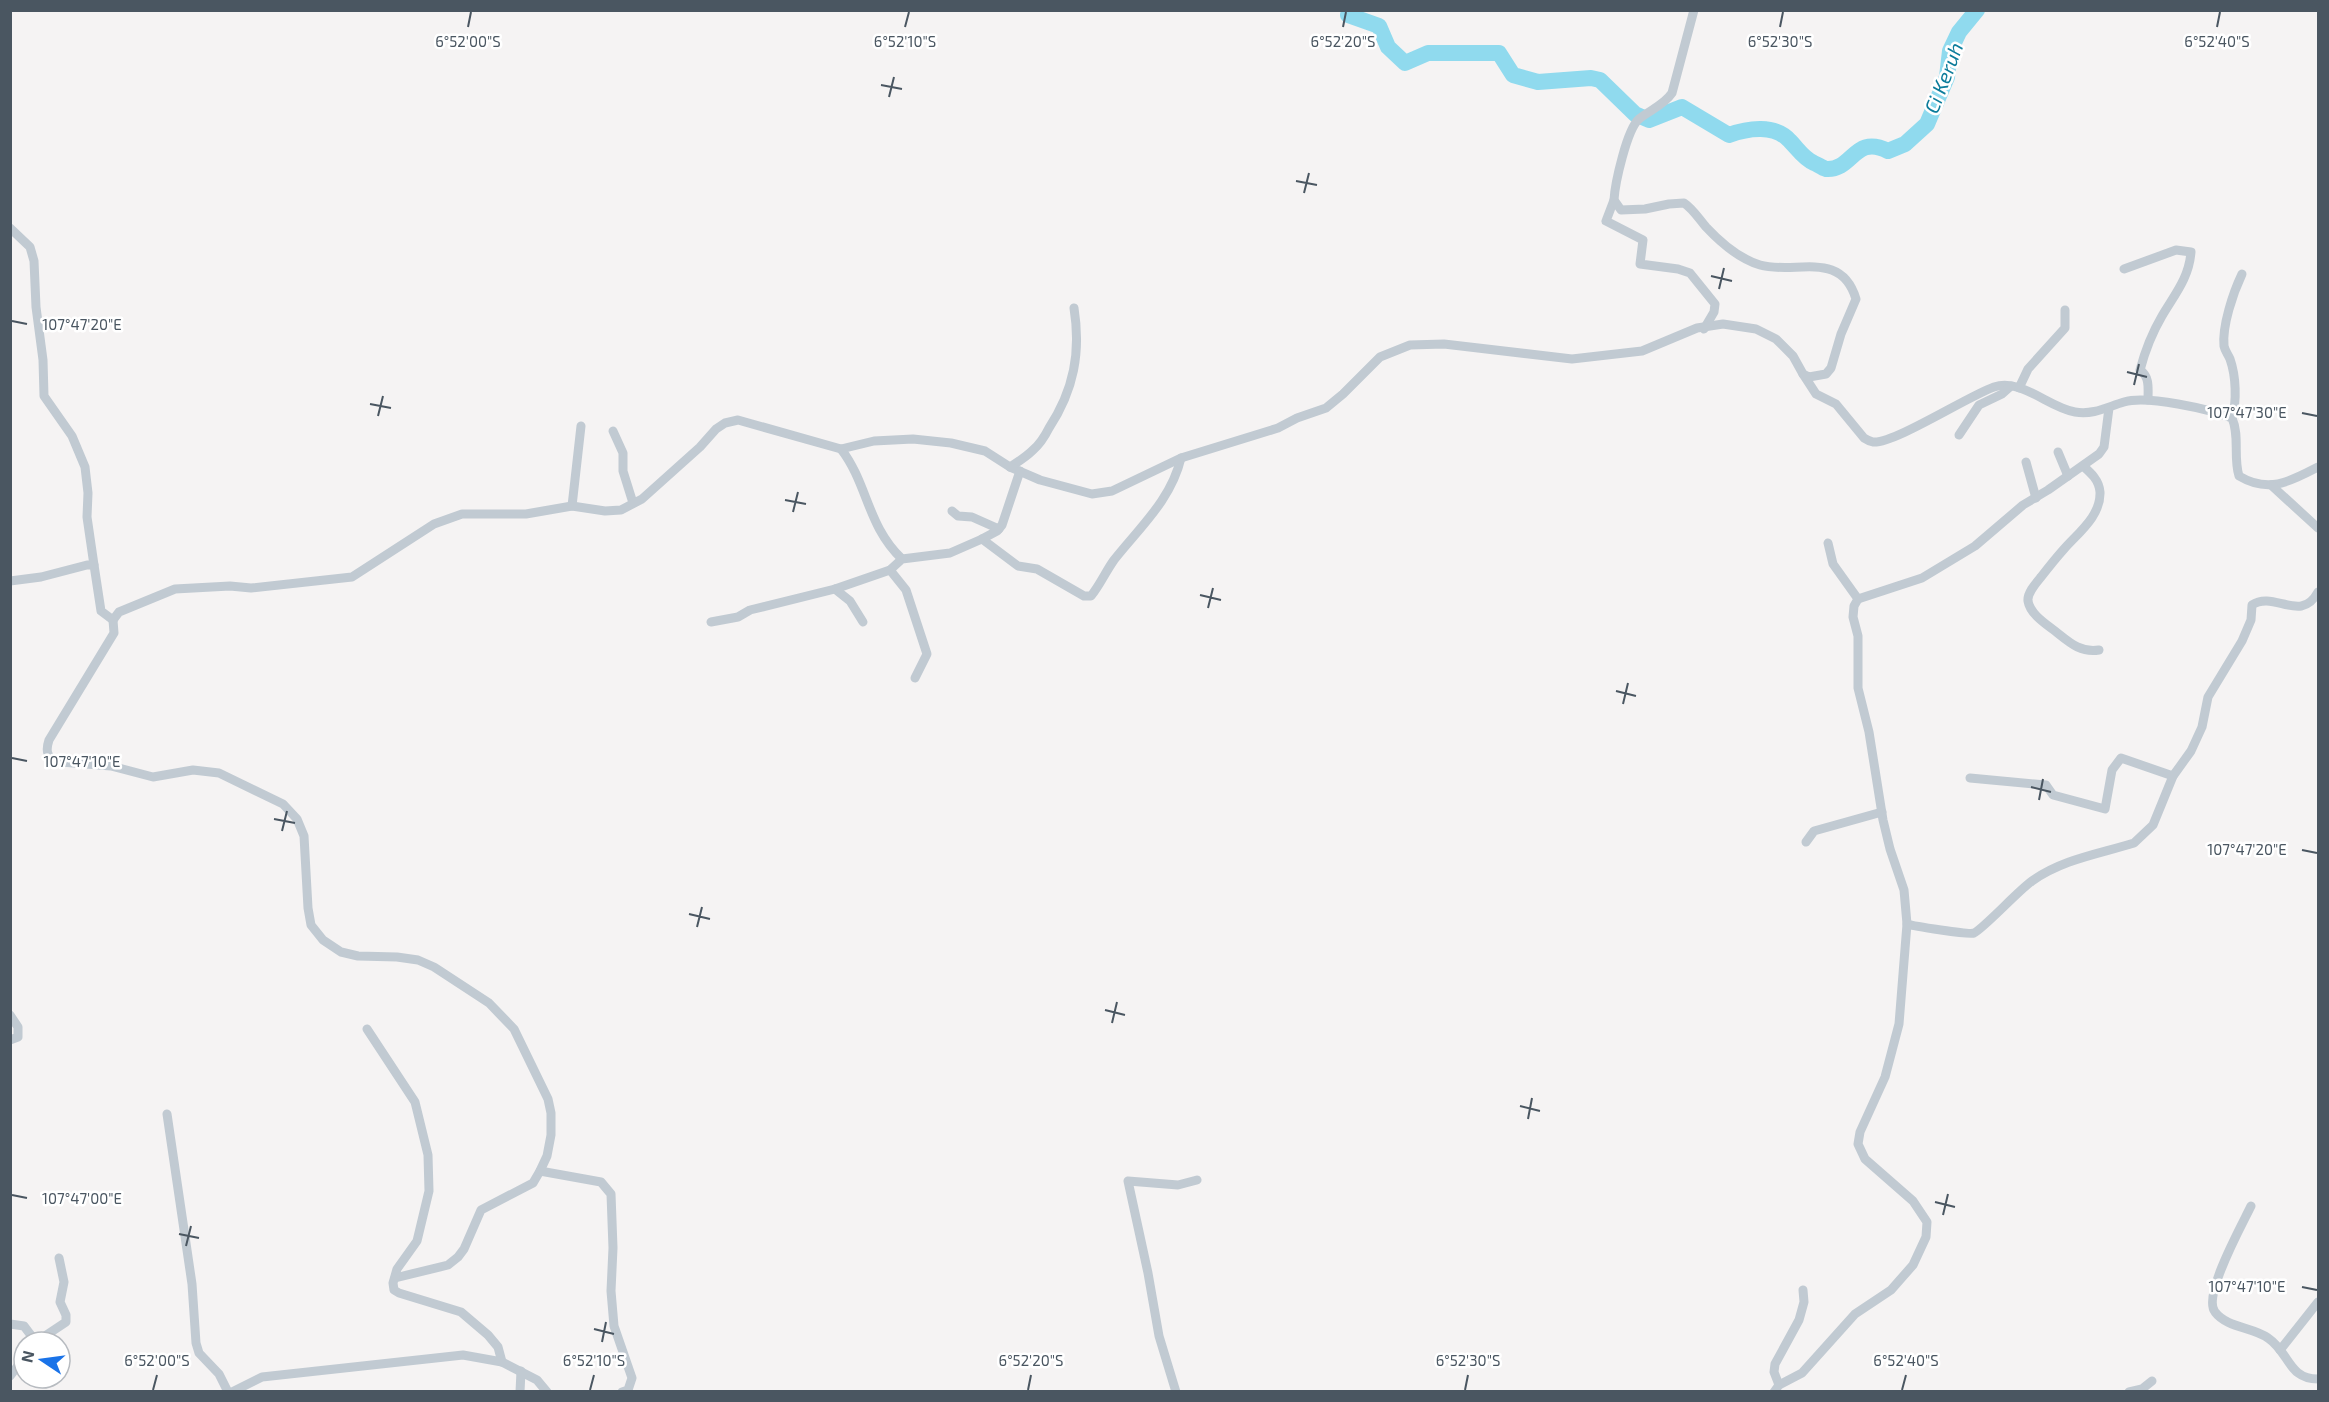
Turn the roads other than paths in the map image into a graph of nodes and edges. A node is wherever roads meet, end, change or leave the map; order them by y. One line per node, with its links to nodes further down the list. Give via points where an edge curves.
1 (1694, 10): 2 (street, via 1672,93 1632,128)
2 (1614, 200): 8 (street, via 1606,221 1643,240 1640,264 1690,273 1715,304); 9 (street, via 1621,210 1684,203 1720,240 1761,265 1815,266 1841,274 1856,299 1840,334 1831,368 1826,374)
3 (10, 228): 36 (street, via 30,247 36,276 44,396 72,436 85,467)
4 (2124, 269): 11 (street, via 2176,250 2191,252 2180,290 2162,316 2140,370 2149,381)
5 (2242, 274): 13 (street, via 2224,336 2235,390)
6 (1074, 308): 22 (street, via 1077,354 1069,391 1039,443)
7 (2065, 310): 10 (street, via 2065,328)
8 (1704, 329): 9 (street, via 1723,324 1756,329 1776,339 1793,356); 19 (street, via 1697,328 1642,351 1572,359 1444,344 1410,345 1380,357 1326,408 1278,428)
9 (1803, 374): 10 (street, via 1816,394 1836,404 1864,438 1875,442 1900,434 1991,388)
10 (2015, 387): 12 (street, via 2064,410 2090,413); 16 (street, via 1979,405)
11 (2148, 400): 12 (street, via 2125,401); 13 (street, via 2215,411)
12 (2109, 408): 21 (street, via 2104,447)
13 (2232, 418): 26 (street, via 2239,476 2259,486)
14 (581, 426): 29 (street)
15 (613, 431): 28 (street)
16 (1959, 435)
17 (841, 449): 22 (street, via 874,441 929,439 985,451); 28 (street, via 738,420 725,423); 35 (street, via 853,465 878,528)
18 (2058, 452): 25 (street)
19 (1181, 458): 24 (street, via 1099,494 1067,488); 33 (street, via 1176,478 1158,508 1113,561 1091,596 1084,597 1037,569 1018,566)
20 (2026, 462): 27 (street)
21 (2083, 466): 25 (street); 45 (street, via 2095,477 2100,491 2094,512 2087,526 2037,582 2028,603 2040,620 2076,647 2088,652)
22 (1010, 467): 24 (street)
23 (2319, 467): 26 (street)
24 (1020, 471): 32 (street)
25 (2068, 477): 27 (street)
26 (2271, 485): 31 (street)
27 (2036, 498): 41 (street, via 1975,546 1922,578)
28 (633, 504): 29 (street, via 605,511)
29 (572, 506): 42 (street, via 526,514 462,514 434,524 352,577 251,588 175,589 119,612)
30 (952, 511): 32 (street)
31 (2319, 528)
32 (999, 529): 33 (street)
33 (982, 539): 35 (street, via 950,553)
34 (1828, 543): 41 (street, via 1833,564)
35 (902, 559): 37 (street)
36 (94, 565): 38 (street); 42 (street, via 102,610)
37 (890, 570): 39 (street); 46 (street, via 906,590 927,654)
38 (10, 581)
39 (835, 589): 43 (street); 44 (street, via 850,601)
40 (2319, 592): 47 (street, via 2306,605 2263,601 2252,605 2251,620 2242,641 2208,698 2191,751)
41 (1858, 599): 49 (street, via 1853,617 1858,636 1858,688)
42 (113, 620): 56 (street, via 114,633 49,740 48,756 61,762 111,766 153,777 193,770 219,773 283,804 297,819 304,836 311,925 323,940 341,952 407,958 434,967 489,1003 514,1029 551,1113 551,1135)
43 (711, 622)
44 (863, 622)
45 (2099, 650)
46 (915, 678)
47 (2173, 776): 48 (street, via 2121,758 2112,770 2105,809 2053,795 2046,785); 51 (street, via 2153,825 2142,838 2079,857 2044,874 2016,892 1977,932)
48 (1970, 778)
49 (1882, 812): 50 (street, via 1814,831); 51 (street, via 1904,890)
50 (1806, 842)
51 (1907, 924): 71 (street, via 1899,1024 1885,1077 1858,1144 1865,1160 1913,1201 1927,1222 1926,1237 1913,1265 1891,1290 1855,1314 1802,1373)
52 (10, 1014): 54 (street, via 19,1033)
53 (367, 1029): 60 (street, via 415,1102 428,1155 429,1191 417,1241)
54 (10, 1040)
55 (167, 1114): 73 (street, via 192,1284 196,1343 199,1353)
56 (540, 1171): 60 (street, via 533,1183 481,1210 464,1249 448,1265); 76 (street, via 601,1182 611,1194 614,1326 632,1378 628,1390)
57 (1197, 1180): 77 (street, via 1178,1185 1128,1180 1159,1336)
58 (2251, 1206): 66 (street, via 2220,1272 2211,1303 2214,1312 2225,1320 2268,1338)
59 (59, 1258): 65 (street, via 64,1282 60,1302 66,1322)
60 (395, 1278): 67 (street, via 394,1290 399,1293 461,1312 498,1347)
61 (1803, 1290): 71 (street, via 1799,1320 1775,1364)
62 (2319, 1302): 66 (street)
63 (10, 1324): 64 (street)
64 (27, 1330)
65 (54, 1330)
66 (2280, 1350): 69 (street, via 2299,1376)
67 (502, 1362): 68 (street); 73 (street, via 463,1355 316,1370 262,1377)
68 (521, 1371): 74 (street); 75 (street, via 537,1380)
69 (2319, 1379)
70 (2152, 1381): 72 (street)
71 (1776, 1388)
72 (2142, 1390): 78 (street)
73 (230, 1392)
74 (520, 1392)
75 (547, 1392)
76 (622, 1392)
77 (1176, 1392)
78 (2129, 1392)

